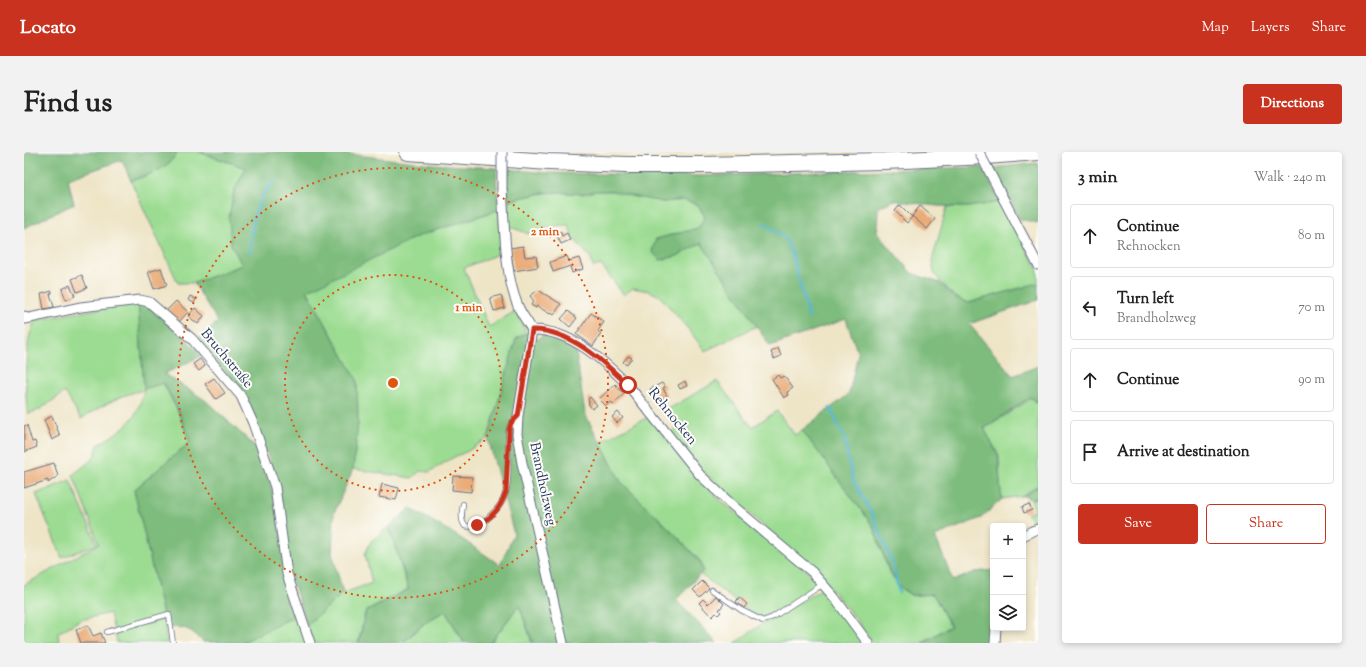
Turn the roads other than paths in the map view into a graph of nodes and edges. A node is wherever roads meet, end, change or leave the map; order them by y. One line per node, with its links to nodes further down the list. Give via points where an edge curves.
1 (408, 152): 4 (highway, via 626,165 808,163)
2 (502, 152): 7 (street, bridge, via 502,190 512,290 518,308)
3 (979, 152): 5 (street, bridge)
4 (1038, 152)
5 (1038, 265)
6 (24, 316): 17 (street, Bruchstraße, via 25,319 81,307 140,300 149,302 192,339 232,384 241,396 253,423 275,487 288,574)
7 (532, 330): 8 (street, Brandholzweg); 12 (street, Rehnocken, via 560,334 573,340 616,373 700,475)
8 (518, 416): 9 (lane, via 509,429 506,492 501,504 482,523 472,527 463,523); 18 (street, Brandholzweg, via 517,434 522,463)
9 (463, 504)
10 (1038, 529): 11 (street)
11 (1026, 534)
12 (823, 584): 13 (lane, via 763,621 741,610); 19 (street, Rehnocken)
13 (712, 590)
14 (996, 631): 20 (street)
15 (107, 632): 16 (lane, via 169,614)
16 (173, 643)
17 (310, 643)
18 (563, 643)
19 (868, 643)
20 (995, 643)

